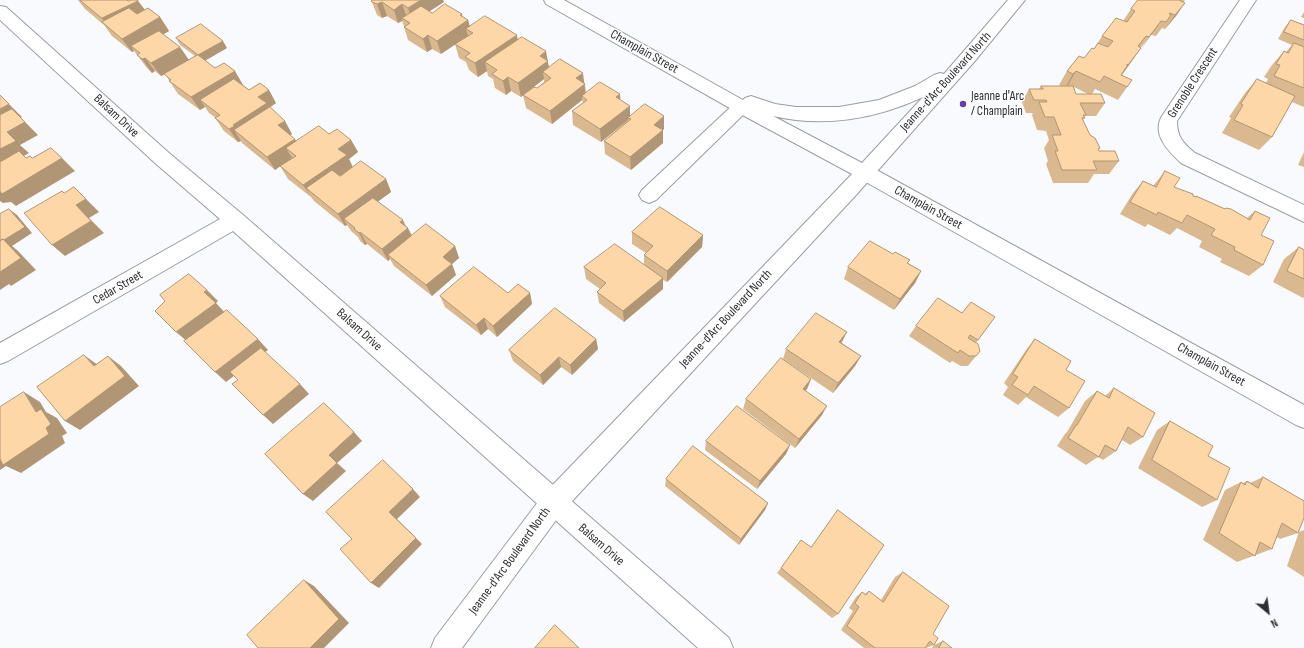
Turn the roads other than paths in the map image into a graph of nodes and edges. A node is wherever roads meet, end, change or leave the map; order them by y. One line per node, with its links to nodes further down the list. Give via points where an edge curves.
1 (552, 0): 6 (street, Champlain Street)
2 (1017, 0): 5 (street, Jeanne-d'Arc Boulevard North)
3 (1248, 0): 10 (street, Grenoble Crescent, via 1168,121 1168,132 1174,145 1188,158)
4 (0, 11): 11 (street, Balsam Drive, via 162,158)
5 (968, 58): 6 (street, via 942,78 910,97 856,112 820,115 775,110); 8 (street, Jeanne-d'Arc Boulevard North)
6 (704, 86): 7 (street, Champlain Street)
7 (741, 107): 8 (street, Champlain Street); 9 (street)
8 (864, 172): 13 (street, Champlain Street); 14 (street, Jeanne-d'Arc Boulevard North)
9 (649, 194)
10 (1304, 214)
11 (235, 220): 12 (street, Cedar Street); 14 (street, Balsam Drive)
12 (0, 354)
13 (1304, 417)
14 (553, 503): 15 (street, Jeanne-d'Arc Boulevard North); 16 (street, Balsam Drive)
15 (445, 648)
16 (719, 648)

